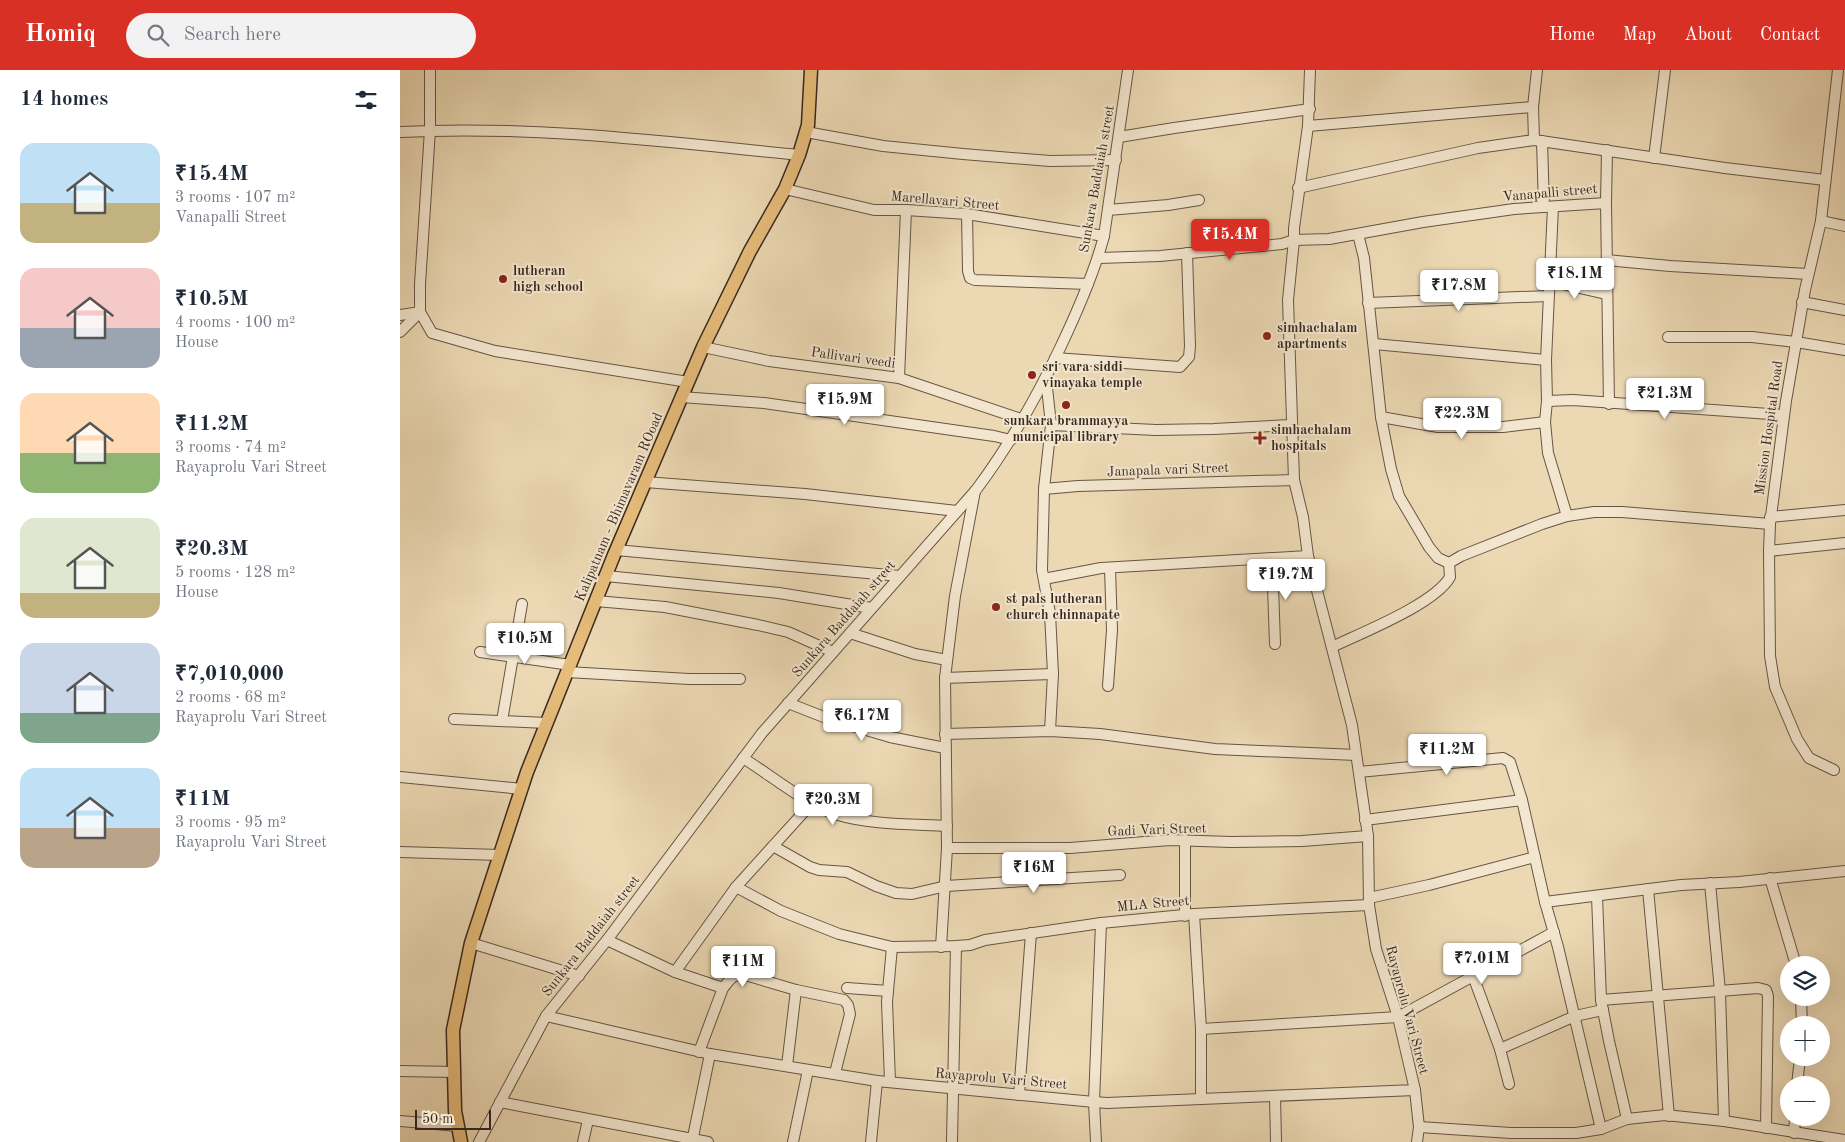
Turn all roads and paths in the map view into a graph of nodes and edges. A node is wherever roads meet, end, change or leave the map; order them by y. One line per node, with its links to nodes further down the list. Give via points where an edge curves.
1 (430, 70): 12 (street)
2 (811, 70): 14 (main road, Kalipatnam - Bhimavaram ROoad)
3 (1128, 70): 15 (street, Sunkara Baddaiah street)
4 (1310, 70): 10 (street, Rayaprolu Vari Street)
5 (1537, 70): 9 (street)
6 (1665, 70): 19 (street)
7 (1838, 70): 8 (street, Mission Hospital Road)
8 (1840, 87): 21 (street, Mission Hospital Road)
9 (1533, 107): 11 (street); 16 (street)
10 (1310, 109): 11 (street, Rayaprolu Vari Street); 15 (street)
11 (1308, 126): 22 (street, Rayaprolu Vari Street)
12 (430, 130): 13 (street); 18 (street, via 596,136); 46 (street)
13 (400, 132)
14 (806, 132): 18 (main road, Kalipatnam - Bhimavaram ROoad); 20 (street, via 883,146 963,154 1050,161)
15 (1119, 137): 20 (street, Sunkara Baddaiah street)
16 (1538, 140): 17 (street); 22 (street, via 1478,148); 26 (street)
17 (1607, 150): 19 (street); 25 (street)
18 (799, 155): 23 (main road, Kalipatnam - Bhimavaram ROoad)
19 (1654, 158): 21 (street)
20 (1116, 160): 28 (street, Sunkara Baddaiah street)
21 (1825, 180): 30 (street, Mission Hospital Road)
22 (1298, 188): 34 (street, Rayaprolu Vari Street)
23 (784, 189): 27 (street, Marellavari Street, via 874,210); 52 (main road, Kalipatnam - Bhimavaram ROoad)
24 (1199, 200): 28 (street)
25 (1606, 203): 26 (street, Vanapalli street); 37 (street, Vanapalli street)
26 (1548, 207): 32 (street, Vanapalli street, via 1464,216); 39 (street)
27 (906, 210): 29 (street, Marellavari Street); 56 (street)
28 (1108, 210): 33 (street, Sunkara Baddaiah street)
29 (967, 214): 33 (street, Marellavari Street); 40 (street, via 970,278)
30 (1821, 221): 31 (street); 38 (street, Mission Hospital Road)
31 (1845, 226)
32 (1358, 234): 34 (street); 44 (street)
33 (1104, 236): 36 (street, Sunkara Baddaiah street)
34 (1294, 240): 35 (street, via 1282,244); 67 (street, Rayaprolu Vari Street, via 1288,300)
35 (1187, 253): 36 (street); 54 (street, via 1190,346 1188,357 1180,368)
36 (1098, 258): 40 (street, Sunkara Baddaiah street)
37 (1606, 260): 38 (street); 41 (street, Vanapalli street)
38 (1808, 274): 43 (street, Mission Hospital Road)
39 (1549, 281): 41 (street); 42 (street)
40 (1088, 284): 54 (street, Sunkara Baddaiah street)
41 (1606, 294): 61 (street, Vanapalli street)
42 (1548, 296): 44 (street); 55 (street)
43 (1802, 302): 45 (street); 50 (street, Mission Hospital Road)
44 (1368, 303): 51 (street)
45 (1845, 310)
46 (420, 312): 47 (street); 48 (street); 58 (street, via 432,333 495,351)
47 (400, 315)
48 (400, 332)
49 (1668, 337): 50 (street, via 1752,337)
50 (1796, 342): 53 (street); 62 (street, Mission Hospital Road)
51 (1374, 344): 55 (street); 63 (street)
52 (703, 347): 56 (street, Pallivari veedi, via 769,361); 58 (main road, Kalipatnam - Bhimavaram ROoad)
53 (1845, 350)
54 (1056, 358): 57 (street, Sunkara Baddaiah street)
55 (1546, 360): 60 (street)
56 (899, 378): 64 (street, Pallivari veedi)
57 (1046, 378): 64 (street, Sunkara Baddaiah street); 66 (street)
58 (688, 382): 59 (main road, Kalipatnam - Bhimavaram ROoad)
59 (681, 397): 68 (street, via 764,403); 70 (main road, Kalipatnam - Bhimavaram ROoad)
60 (1547, 401): 61 (street); 65 (street)
61 (1609, 404): 62 (street)
62 (1784, 415): 76 (street, Mission Hospital Road)
63 (1381, 417): 65 (street, via 1438,427 1503,427); 82 (street, via 1398,496 1429,547 1438,558)
64 (1024, 420): 68 (street, Sunkara Baddaiah street)
65 (1545, 422): 75 (street, via 1548,453)
66 (1051, 425): 67 (street, via 1156,430); 71 (street)
67 (1291, 425): 69 (street, Rayaprolu Vari Street)
68 (1011, 440): 72 (street, Sunkara Baddaiah street)
69 (1294, 480): 71 (street, Janapala vari Street); 80 (street, Rayaprolu Vari Street)
70 (645, 482): 73 (street); 78 (main road, Kalipatnam - Bhimavaram ROoad)
71 (1044, 489): 86 (street)
72 (976, 490): 73 (street, Sunkara Baddaiah street); 96 (street, via 955,596)
73 (957, 510): 85 (street, Sunkara Baddaiah street)
74 (1845, 510): 76 (street)
75 (1567, 516): 76 (street, via 1622,512); 82 (street)
76 (1770, 520): 79 (street, Mission Hospital Road)
77 (1845, 543): 79 (street)
78 (616, 550): 84 (main road, Kalipatnam - Bhimavaram ROoad); 85 (street)
79 (1769, 551): 111 (street, Mission Hospital Road, via 1770,656 1775,687 1796,739 1809,758)
80 (1308, 556): 81 (street); 92 (street, Rayaprolu Vari Street)
81 (1272, 558): 83 (street); 91 (street)
82 (1449, 563): 92 (street, via 1450,577 1443,588 1412,608)
83 (1110, 568): 86 (street); 101 (street, via 1112,630)
84 (606, 576): 87 (main road, Kalipatnam - Bhimavaram ROoad); 89 (street, via 779,593)
85 (900, 576): 89 (street, Sunkara Baddaiah street)
86 (1044, 579): 98 (street, via 1050,613)
87 (596, 601): 94 (street, via 665,607 758,625 788,632); 97 (main road, Kalipatnam - Bhimavaram ROoad)
88 (522, 604): 95 (street)
89 (872, 608): 90 (street, Sunkara Baddaiah street)
90 (850, 633): 94 (street, Sunkara Baddaiah street); 96 (street, via 915,654)
91 (1275, 644)
92 (1332, 647): 109 (street, Rayaprolu Vari Street, via 1352,725)
93 (480, 652): 95 (street)
94 (833, 652): 102 (street, Sunkara Baddaiah street)
95 (513, 657): 97 (street); 104 (street)
96 (947, 660): 99 (street)
97 (568, 669): 100 (street, via 689,679); 105 (main road, Kalipatnam - Bhimavaram ROoad)
98 (1053, 674): 99 (street); 106 (street)
99 (945, 678): 107 (street)
100 (740, 679)
101 (1108, 686)
102 (788, 703): 108 (street, via 890,737); 110 (street, Sunkara Baddaiah street)
103 (454, 719): 104 (street)
104 (502, 721): 105 (street)
105 (547, 723): 114 (main road, Kalipatnam - Bhimavaram ROoad)
106 (1050, 730): 107 (street); 109 (street, via 1215,749)
107 (945, 734): 108 (street)
108 (945, 748): 118 (street)
109 (1356, 755): 112 (street, Rayaprolu Vari Street)
110 (743, 758): 116 (street); 140 (street, Sunkara Baddaiah street)
111 (1834, 770)
112 (1358, 772): 115 (street, via 1503,758 1510,762); 117 (street, Rayaprolu Vari Street)
113 (400, 777): 114 (street)
114 (522, 789): 124 (main road, Kalipatnam - Bhimavaram ROoad)
115 (1522, 800): 117 (street); 125 (street)
116 (812, 803): 118 (street, via 835,814 871,821); 121 (street)
117 (1365, 820): 119 (street, Rayaprolu Vari Street)
118 (946, 826): 122 (street)
119 (1368, 836): 120 (street, Gadi Vari Street, via 1302,841); 134 (street, Rayaprolu Vari Street)
120 (1186, 840): 122 (street, Gadi Vari Street, via 1070,848); 136 (street)
121 (773, 846): 130 (street, via 810,867 847,872 896,893 912,894); 131 (street)
122 (947, 848): 130 (street)
123 (400, 852): 124 (street)
124 (500, 855): 141 (main road, Kalipatnam - Bhimavaram ROoad)
125 (1535, 857): 134 (street, MLA Street); 135 (street)
126 (1845, 871): 128 (street)
127 (1120, 875): 130 (street)
128 (1770, 878): 129 (street); 145 (street)
129 (1710, 883): 132 (street); 153 (street)
130 (946, 886): 144 (street)
131 (736, 887): 143 (street, MLA Street, via 781,911 840,934); 146 (street)
132 (1648, 889): 133 (street); 154 (street)
133 (1597, 896): 135 (street); 155 (street)
134 (1369, 902): 136 (street, MLA Street); 158 (street, Rayaprolu Vari Street, via 1376,949)
135 (1545, 902): 138 (street)
136 (1189, 915): 137 (street, MLA Street); 159 (street)
137 (1101, 923): 139 (street, MLA Street); 177 (street)
138 (1554, 932): 148 (street); 157 (street)
139 (1031, 933): 142 (street, MLA Street); 173 (street)
140 (607, 940): 146 (street); 147 (street, Sunkara Baddaiah street)
141 (471, 943): 147 (street); 166 (main road, Kalipatnam - Bhimavaram ROoad, via 454,1030)
142 (956, 946): 144 (street, MLA Street); 171 (street)
143 (892, 947): 144 (street, MLA Street); 152 (street)
144 (941, 947)
145 (1793, 956)
146 (675, 972): 149 (street)
147 (579, 976): 156 (street, Sunkara Baddaiah street)
148 (1473, 976): 158 (street); 160 (street)
149 (723, 988): 151 (street, via 731,978 742,974); 161 (street)
150 (847, 988): 152 (street)
151 (796, 990): 163 (street); 167 (street, via 844,1000 848,1005 850,1014)
152 (888, 991): 169 (street)
153 (1720, 991): 154 (street); 182 (street); 186 (street, via 1766,990)
154 (1659, 995): 155 (street); 178 (street)
155 (1602, 1005): 157 (street); 179 (street)
156 (546, 1016): 161 (street, Rayaprolu Vari Street); 176 (street, Sunkara Baddaiah street)
157 (1575, 1016): 160 (street); 187 (street)
158 (1398, 1017): 159 (street); 172 (street, Rayaprolu Vari Street)
159 (1201, 1029): 175 (street)
160 (1500, 1049): 170 (street)
161 (699, 1052): 162 (street, Rayaprolu Vari Street)
162 (710, 1054): 163 (street, Rayaprolu Vari Street); 191 (street)
163 (787, 1066): 165 (street, Rayaprolu Vari Street)
164 (400, 1070): 166 (street)
165 (808, 1070): 167 (street, Rayaprolu Vari Street); 196 (street)
166 (453, 1072): 183 (main road, Kalipatnam - Bhimavaram ROoad)
167 (835, 1073): 168 (street, Rayaprolu Vari Street)
168 (877, 1080): 169 (street, Rayaprolu Vari Street); 197 (street)
169 (890, 1082): 171 (street, Rayaprolu Vari Street)
170 (1509, 1084)
171 (952, 1089): 173 (street, Rayaprolu Vari Street); 198 (street)
172 (1415, 1090): 174 (street, Rayaprolu Vari Street); 185 (street)
173 (1019, 1095): 177 (street, Rayaprolu Vari Street)
174 (1275, 1096): 175 (street, Rayaprolu Vari Street); 200 (street)
175 (1201, 1099): 177 (street, Rayaprolu Vari Street)
176 (500, 1102): 180 (street); 193 (street, Sunkara Baddaiah street)
177 (1094, 1102): 199 (street)
178 (1669, 1116): 179 (street); 182 (street)
179 (1627, 1119): 187 (street)
180 (588, 1120): 191 (street); 194 (street)
181 (400, 1121): 183 (street)
182 (1724, 1122): 186 (street)
183 (458, 1126): 192 (main road, Kalipatnam - Bhimavaram ROoad)
184 (1794, 1126): 188 (street)
185 (1419, 1127): 189 (street); 201 (street)
186 (1766, 1128): 188 (street)
187 (1601, 1129): 189 (street)
188 (1794, 1133): 190 (street)
189 (1511, 1138)
190 (1845, 1140)
191 (692, 1141): 195 (street)
192 (461, 1142)
193 (479, 1142)
194 (584, 1142)
195 (708, 1142)
196 (793, 1142)
197 (871, 1142)
198 (952, 1142)
199 (1096, 1142)
200 (1276, 1142)
201 (1417, 1142)

